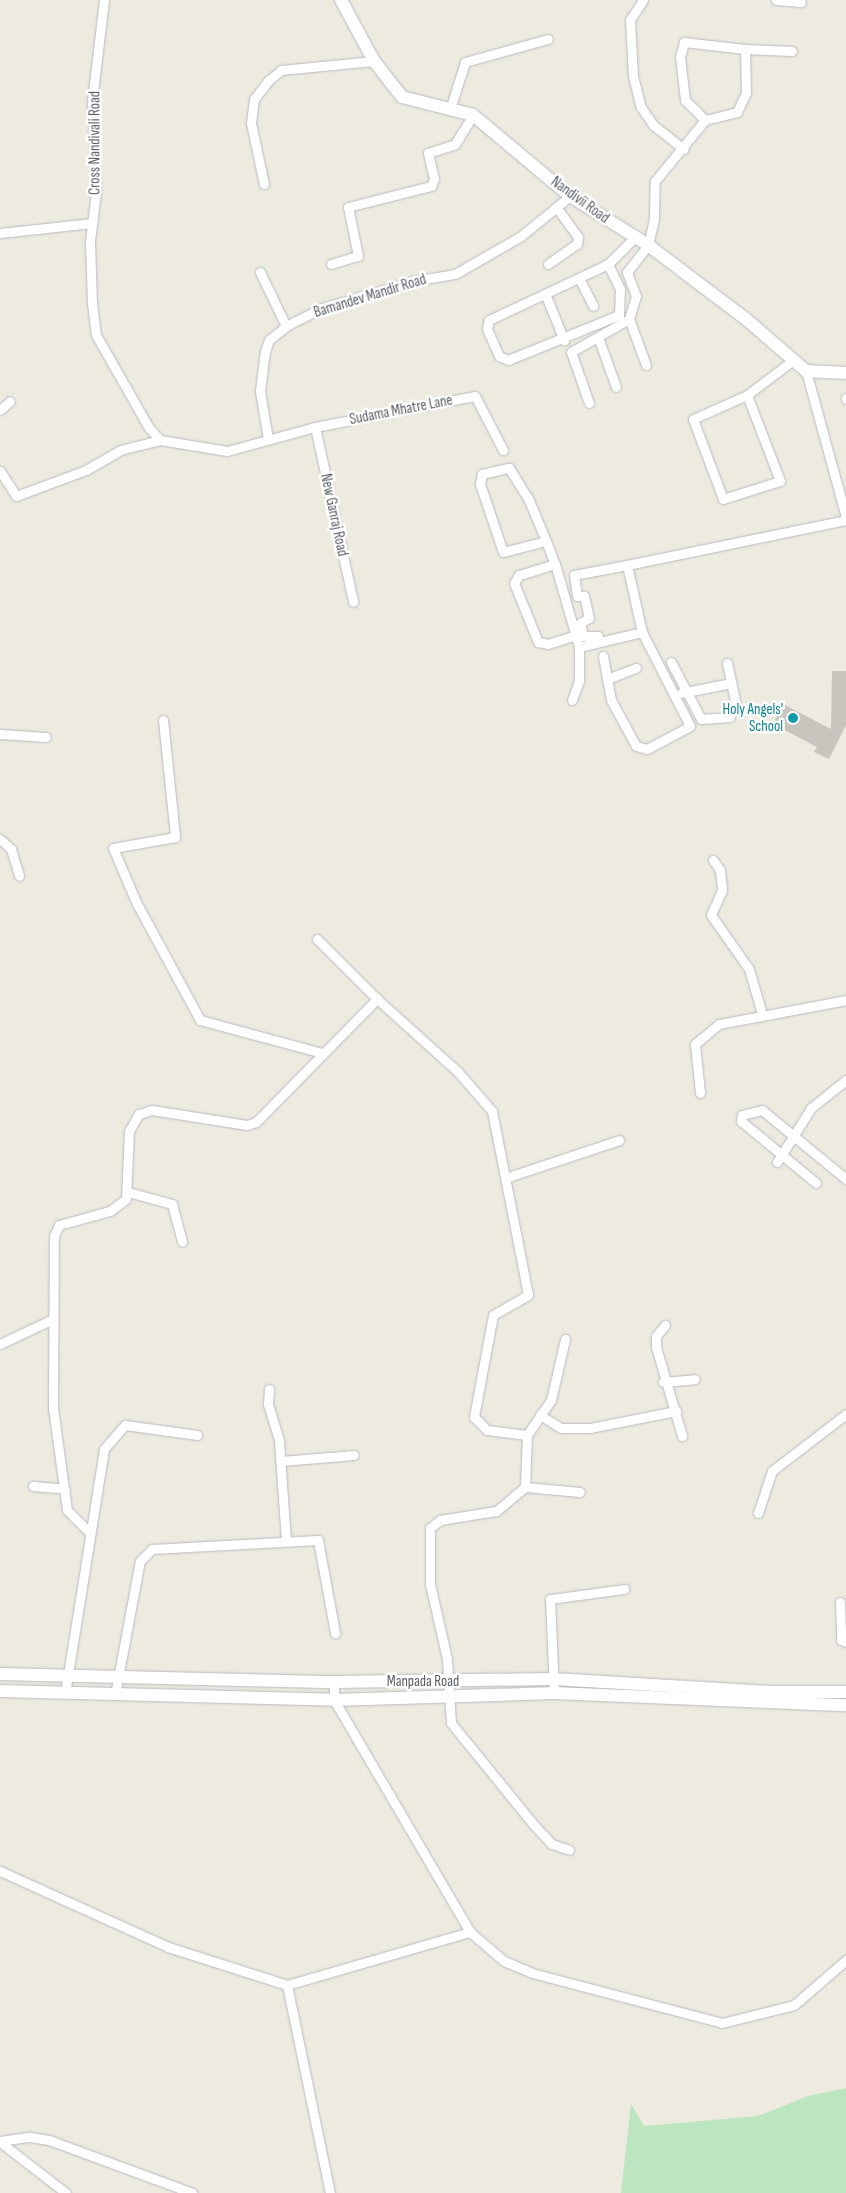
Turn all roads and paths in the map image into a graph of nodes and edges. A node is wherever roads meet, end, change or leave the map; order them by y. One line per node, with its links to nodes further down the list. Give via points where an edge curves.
1 (104, 0): 17 (street, Cross Nandivali Road, via 92,101 96,192)
2 (341, 0): 9 (main road, Nandivii Road)
3 (643, 0): 13 (street, via 630,20 633,76 641,107 653,125)
4 (776, 0): 5 (street)
5 (801, 2)
6 (548, 39): 10 (street, via 465,62)
7 (746, 50): 8 (street); 12 (street, via 746,93 737,112); 12 (street, via 684,42 680,57 685,100)
8 (792, 51)
9 (374, 61): 10 (main road, Nandivii Road, via 402,96); 14 (street, via 281,70 268,81 254,99 251,123)
10 (451, 106): 11 (main road, Nandivii Road)
11 (473, 115): 15 (main road, Nandivii Road); 21 (street, via 455,144 428,153 434,179 431,186 348,207 358,256)
12 (705, 120): 13 (street)
13 (684, 149): 20 (street, via 655,181 654,220)
14 (264, 184)
15 (570, 196): 16 (street, Bamandev Mandir Road); 19 (main road, Nandivii Road)
16 (556, 208): 22 (street, via 578,237 577,244); 31 (street, Bamandev Mandir Road, via 521,236 455,274 413,281 322,308)
17 (92, 223): 18 (street); 45 (street, via 96,335)
18 (0, 232)
19 (634, 238): 20 (main road, Nandivii Road); 23 (street)
20 (648, 246): 26 (street, via 628,268); 34 (main road, Nandivii Road, via 746,319)
21 (331, 264)
22 (548, 264)
23 (608, 264): 25 (street); 27 (street)
24 (260, 272): 31 (street)
25 (580, 280): 28 (street); 29 (street)
26 (631, 285): 27 (street); 30 (street, via 636,296)
27 (620, 289): 33 (street, via 619,315)
28 (546, 296): 33 (street); 33 (street, via 489,320 487,329 499,356 508,360)
29 (593, 306)
30 (629, 320): 32 (street); 35 (street)
31 (286, 326): 44 (street, Bamandev Mandir Road, via 270,340 265,352 260,391)
32 (598, 337): 38 (street); 41 (street, via 572,350 570,355)
33 (564, 340)
34 (792, 361): 36 (main road, Nandivii Road); 39 (street)
35 (646, 365)
36 (806, 371): 37 (main road); 48 (street)
37 (846, 373)
38 (616, 387)
39 (747, 395): 39 (street, via 692,419 723,500 780,481)
40 (10, 401): 42 (street)
41 (590, 403)
42 (0, 410)
43 (315, 428): 44 (street, Sudama Mhatre Lane); 46 (street, Sudama Mhatre Lane, via 476,396); 52 (street, New Ganraj Road)
44 (268, 439): 45 (street, via 227,451)
45 (160, 440): 47 (street, via 120,450 86,470 16,496)
46 (503, 450)
47 (0, 471)
48 (846, 519): 51 (street)
49 (546, 540): 49 (street, via 509,468 482,474 480,484 503,552); 50 (street)
50 (555, 564): 54 (street); 54 (street, via 519,575 514,583 538,642 548,644)
51 (628, 564): 53 (street); 53 (street, via 574,576 577,596 584,596 589,618 580,625 588,639)
52 (353, 602)
53 (642, 629): 55 (street); 63 (street)
54 (575, 635): 55 (street)
55 (578, 647): 64 (street, via 580,681)
56 (603, 656): 60 (street)
57 (671, 662): 62 (street)
58 (727, 663): 61 (street)
59 (636, 668): 60 (street)
60 (607, 679): 63 (street, via 611,700 639,748 690,725)
61 (731, 684): 62 (street); 62 (street, via 734,713 703,720)
62 (686, 692): 63 (street)
63 (676, 694)
64 (572, 700)
65 (162, 720): 75 (street, via 176,837 113,848 136,902 200,1020)
66 (0, 734): 67 (street)
67 (46, 737)
68 (0, 839): 70 (street, via 11,849)
69 (713, 860): 74 (street, via 720,870 722,890 711,916 749,970)
70 (19, 876)
71 (317, 939): 72 (street)
72 (377, 1000): 75 (street); 81 (street, via 482,1096 492,1111)
73 (846, 1000): 74 (street)
74 (762, 1014): 77 (street, via 719,1024 695,1044)
75 (322, 1053): 84 (street, via 256,1122 247,1125 152,1110 139,1114 129,1131)
76 (846, 1080): 78 (street, via 811,1108)
77 (700, 1093)
78 (791, 1134): 80 (street); 80 (street, via 762,1110 750,1111 740,1118); 82 (street)
79 (619, 1140): 81 (street)
80 (779, 1158): 83 (street)
81 (508, 1177): 97 (street, via 528,1295 493,1315 474,1418 487,1430)
82 (846, 1180)
83 (816, 1183)
84 (128, 1192): 85 (street, via 172,1204); 86 (street, via 121,1205 110,1211 59,1225 54,1236)
85 (182, 1242)
86 (53, 1319): 89 (street); 103 (street, via 53,1408)
87 (665, 1325): 91 (street, via 656,1336)
88 (565, 1339): 95 (street, via 551,1400)
89 (0, 1344)
90 (695, 1379): 91 (street)
91 (663, 1382): 93 (street)
92 (269, 1389): 100 (street)
93 (676, 1411): 95 (street, via 590,1428 561,1428); 98 (street)
94 (846, 1414): 105 (street, via 772,1471)
95 (540, 1415): 97 (street)
96 (197, 1435): 106 (street, via 125,1425 104,1449)
97 (527, 1435): 102 (street)
98 (682, 1436)
99 (354, 1456): 100 (street)
100 (280, 1461): 107 (street)
101 (33, 1486): 103 (street)
102 (526, 1487): 104 (street); 117 (street, via 496,1511 440,1520 430,1528 430,1584)
103 (65, 1489): 106 (street, via 67,1510)
104 (580, 1492)
105 (758, 1513)
106 (88, 1532): 113 (street)
107 (286, 1540): 110 (street, via 321,1543); 114 (street, via 160,1547 146,1553)
108 (624, 1589): 115 (street, via 550,1599)
109 (840, 1602): 111 (street, via 841,1640)
110 (335, 1633)
111 (846, 1642)
112 (0, 1674): 113 (main road, Manpada Road)
113 (66, 1676): 114 (main road, Manpada Road); 121 (street)
114 (117, 1678): 116 (main road, Manpada Road); 123 (street)
115 (553, 1679): 117 (main road, Manpada Road); 118 (main road, Manpada Road); 122 (street)
116 (334, 1682): 117 (main road, Manpada Road); 126 (street)
117 (450, 1683): 127 (street)
118 (670, 1686): 124 (main road, Manpada Road); 128 (main road)
119 (0, 1691): 121 (main road, Manpada Road)
120 (846, 1692): 125 (main road, Manpada Road)
121 (65, 1693): 123 (main road, Manpada Road)
122 (554, 1693): 127 (main road, Manpada Road); 128 (main road, Manpada Road)
123 (115, 1694): 126 (main road, Manpada Road)
124 (734, 1696): 125 (main road, Manpada Road); 128 (main road, Manpada Road)
125 (770, 1698): 129 (main road, Manpada Road)
126 (334, 1700): 127 (main road, Manpada Road); 132 (street)
127 (449, 1700): 130 (street, via 455,1730 552,1844)
128 (668, 1700)
129 (846, 1704)
130 (569, 1850)
131 (0, 1871): 134 (street, via 168,1946)
132 (470, 1932): 133 (street, via 504,1961 532,1973 722,2024 794,2006); 134 (street)
133 (846, 1960)
134 (287, 1985): 139 (street)
135 (0, 2142): 136 (street); 138 (street, via 30,2137 49,2140)
136 (53, 2189): 137 (street)
137 (66, 2193)
138 (192, 2193)
139 (330, 2193)

